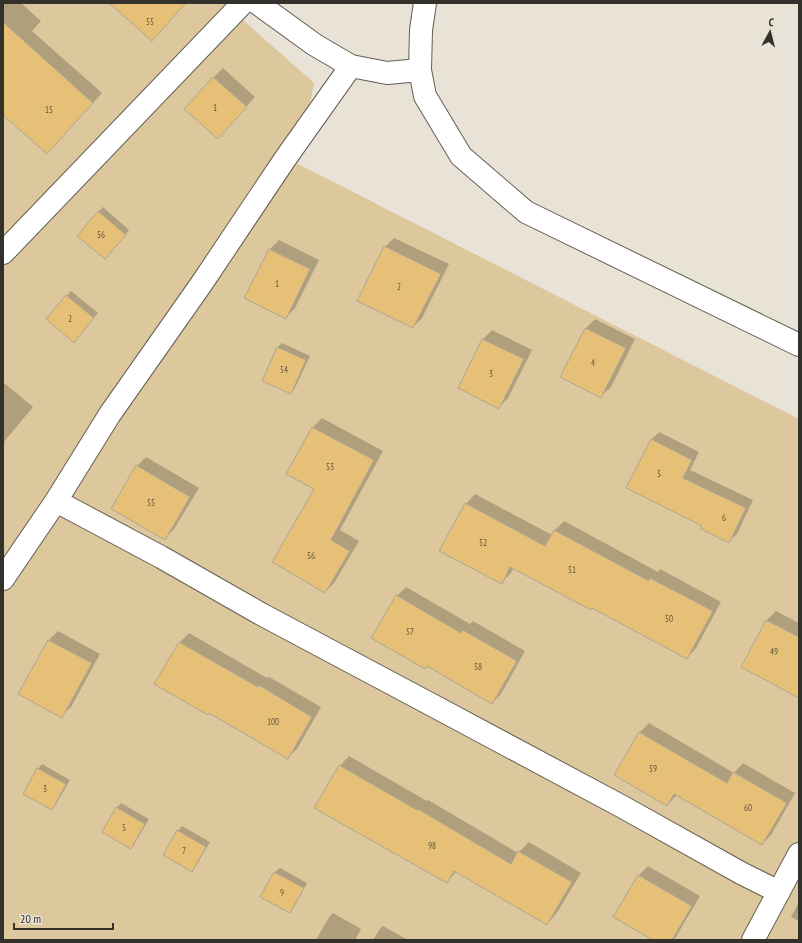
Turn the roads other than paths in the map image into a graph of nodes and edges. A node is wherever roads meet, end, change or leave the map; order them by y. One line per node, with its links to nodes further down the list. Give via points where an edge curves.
1 (243, 3): 6 (street)
2 (257, 3): 4 (street, via 315,46)
3 (425, 3): 5 (street)
4 (351, 66): 5 (street, via 387,73); 8 (street, via 110,414)
5 (420, 70): 7 (street, via 425,96 461,156 526,212)
6 (3, 253)
7 (799, 345)
8 (56, 501): 9 (street); 11 (street)
9 (3, 579)
10 (799, 854): 11 (street)
11 (779, 892): 12 (street)
12 (753, 940)

